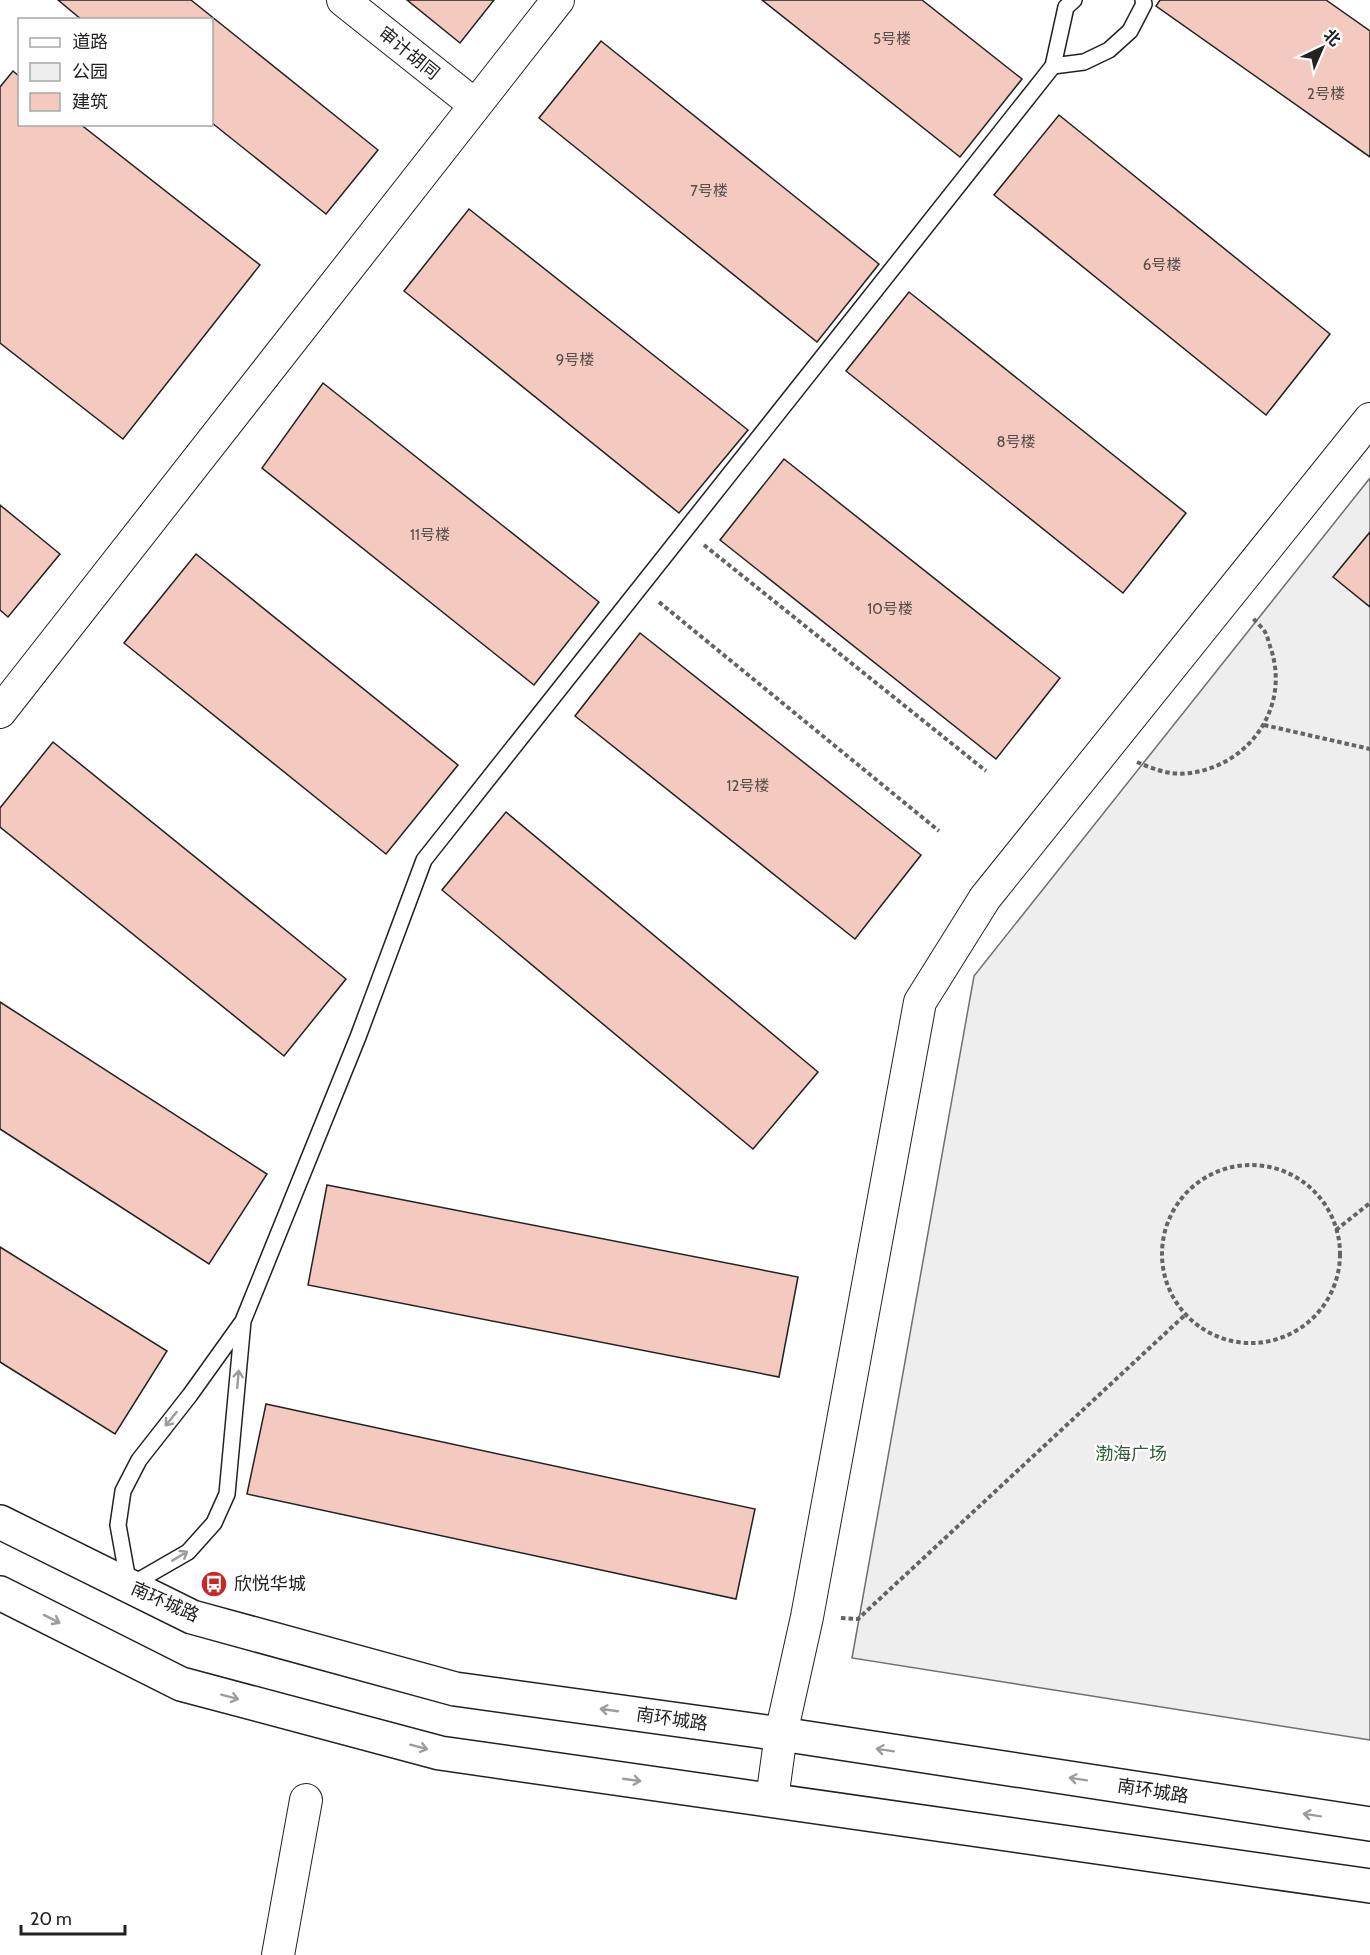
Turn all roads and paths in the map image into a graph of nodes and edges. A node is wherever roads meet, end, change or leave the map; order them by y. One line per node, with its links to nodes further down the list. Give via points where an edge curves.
1 (343, 0): 6 (street, 审计胡同)
2 (558, 0): 6 (street)
3 (1074, 0): 5 (lane, via 1066,7)
4 (1143, 0): 5 (lane, via 1130,31 1109,50 1084,62)
5 (1053, 66): 8 (lane)
6 (475, 105): 11 (street)
7 (1370, 419): 10 (street)
8 (685, 530): 9 (lane); 15 (path)
9 (639, 587): 16 (path); 20 (lane, via 424,860 358,1037)
10 (1230, 592): 12 (path, via 1265,632 1275,662 1275,695); 13 (street)
11 (0, 712)
12 (1264, 725): 13 (path, via 1245,749 1219,766 1189,774 1158,771 1129,759); 14 (path)
13 (1109, 742): 24 (street, via 985,898 920,1002)
14 (1370, 749)
15 (986, 771)
16 (939, 831)
17 (1370, 1203): 18 (path)
18 (1336, 1230): 19 (path, via 1339,1269 1330,1296 1313,1318 1290,1335 1263,1342 1234,1342 1207,1332); 19 (path, via 1330,1213 1313,1190 1288,1173 1259,1165 1228,1167 1200,1180 1178,1201 1164,1228 1161,1259 1168,1288)
19 (1185, 1315): 24 (path, via 858,1619)
20 (243, 1321): 22 (lane, one-way to 22, via 139,1460 123,1491 118,1525); 22 (lane, one-way to 20, via 188,1552 214,1523 227,1494)
21 (0, 1522): 22 (main road, 南环城路)
22 (129, 1586): 25 (main road, 南环城路, one-way to 22, via 455,1689 192,1617)
23 (0, 1593): 26 (main road, one-way to 26, via 181,1684 440,1753)
24 (807, 1617): 25 (street)
25 (781, 1734): 26 (street); 28 (main road, 南环城路, one-way to 25)
26 (772, 1799): 29 (main road)
27 (306, 1800): 30 (street)
28 (1370, 1824)
29 (1370, 1886)
30 (278, 1955)

